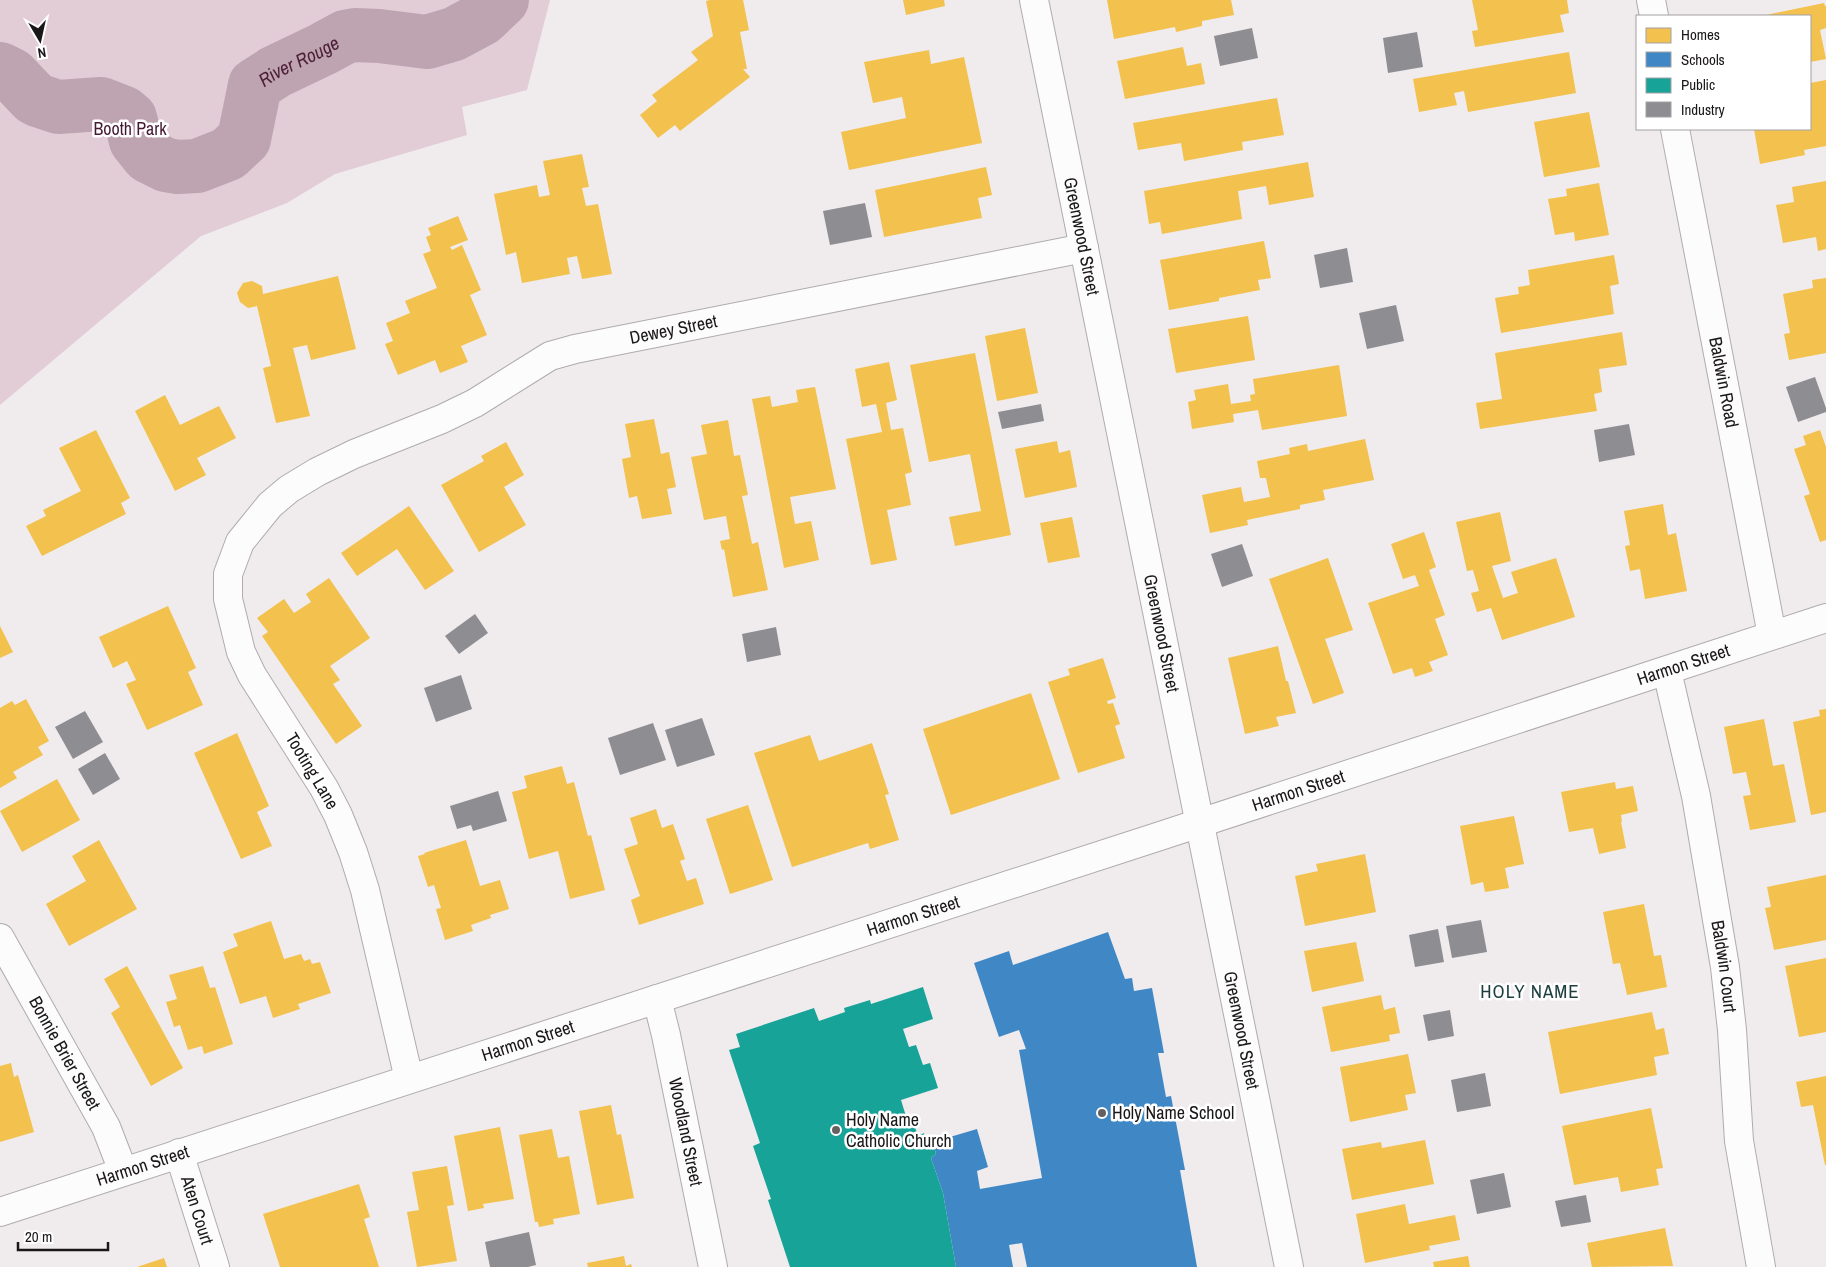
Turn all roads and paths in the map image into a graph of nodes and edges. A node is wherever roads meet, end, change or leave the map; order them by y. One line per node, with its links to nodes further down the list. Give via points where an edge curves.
1 (1034, 0): 5 (street, Greenwood Street)
2 (1651, 0): 3 (street)
3 (1654, 15)
4 (1675, 130): 8 (street, Baldwin Road)
5 (1084, 248): 6 (street, Dewey Street, via 550,356 475,403 354,454); 10 (street, Greenwood Street)
6 (289, 489): 13 (street, Tooting Lane, via 270,505 240,542 228,574 228,599 241,652 252,675 324,788 353,852 365,890)
7 (1826, 618): 8 (street, Harmon Street)
8 (1772, 634): 9 (street, Harmon Street)
9 (1666, 670): 10 (street, Harmon Street); 20 (street, Baldwin Court, via 1696,796 1723,957 1732,1030 1739,1141)
10 (1200, 822): 12 (street, Harmon Street); 19 (street, Greenwood Street)
11 (0, 938): 15 (street, Bonnie Brier Street, via 106,1127)
12 (657, 999): 13 (street, Harmon Street); 18 (street, Woodland Street)
13 (409, 1078): 14 (street, Harmon Street)
14 (179, 1154): 15 (street, Harmon Street); 17 (street, Aten Court)
15 (123, 1171): 16 (street, Harmon Street)
16 (0, 1212)
17 (216, 1267)
18 (713, 1267)
19 (1289, 1267)
20 (1761, 1267)

